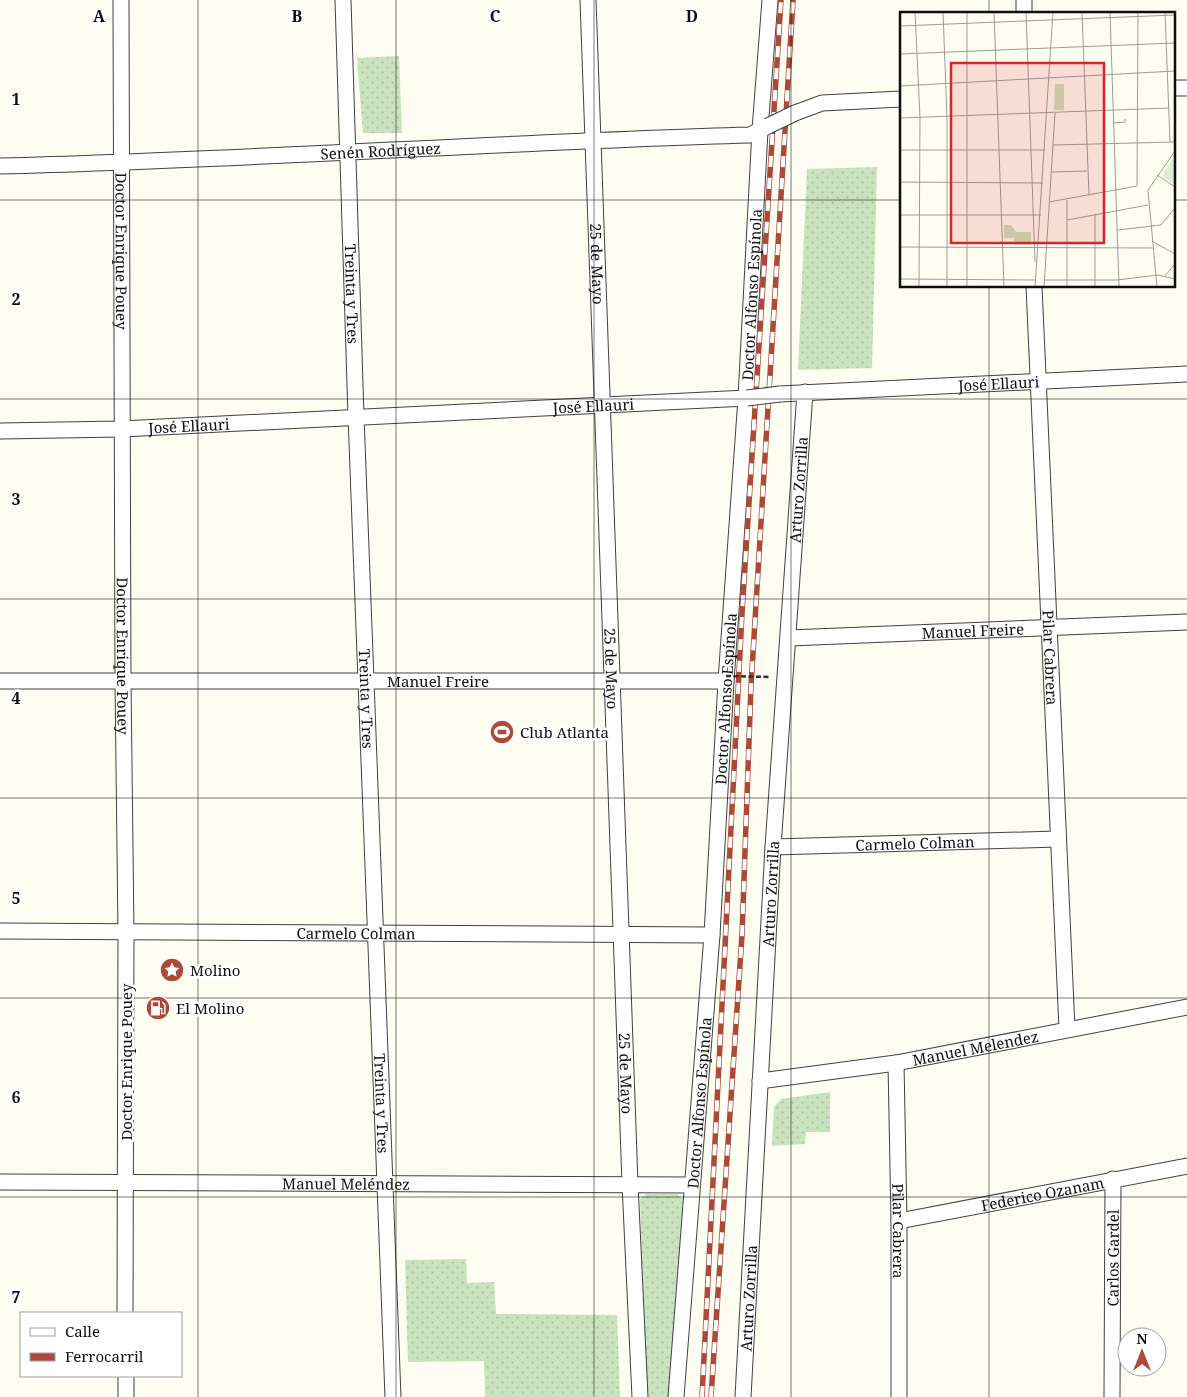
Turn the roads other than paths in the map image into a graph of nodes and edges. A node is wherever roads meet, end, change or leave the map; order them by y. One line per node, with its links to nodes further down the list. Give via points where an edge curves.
1 (121, 0): 11 (street, Doctor Enrique Pouey)
2 (343, 0): 10 (street, Treinta y Tres)
3 (588, 0): 9 (street, 25 de Mayo)
4 (770, 0): 8 (street, Doctor Alfonso Espínola)
5 (1174, 88): 6 (street)
6 (1187, 88)
7 (900, 99): 8 (street, Senén Rodríguez, bridge, via 822,103)
8 (764, 128): 9 (street, Senén Rodríguez, via 750,135); 17 (street, Doctor Alfonso Espínola)
9 (593, 139): 10 (street, Senén Rodríguez); 18 (street, 25 de Mayo)
10 (348, 152): 11 (street, Senén Rodríguez); 19 (street, Treinta y Tres)
11 (122, 163): 12 (street, Senén Rodríguez); 20 (street, Doctor Enrique Pouey)
12 (0, 166)
13 (1034, 288): 15 (street, Pilar Cabrera)
14 (1187, 374): 15 (street, José Ellauri)
15 (1038, 380): 16 (street, José Ellauri); 23 (street, Pilar Cabrera)
16 (805, 392): 17 (street, José Ellauri, bridge); 24 (street, Arturo Zorrilla)
17 (746, 398): 18 (street, José Ellauri); 25 (street, Doctor Alfonso Espínola)
18 (604, 405): 19 (street, José Ellauri); 28 (street, 25 de Mayo)
19 (356, 416): 20 (street, José Ellauri); 29 (street, Treinta y Tres)
20 (121, 429): 21 (street, José Ellauri); 27 (street, Doctor Enrique Pouey)
21 (0, 431)
22 (1187, 622): 23 (street, Manuel Freire)
23 (1048, 626): 24 (street, Manuel Freire); 30 (street, Pilar Cabrera)
24 (789, 638): 31 (street, Arturo Zorrilla)
25 (726, 678): 28 (street, Manuel Freire); 36 (street, Doctor Alfonso Espínola)
26 (0, 681): 27 (street, Manuel Freire)
27 (122, 681): 29 (street, Manuel Freire); 33 (street, Doctor Enrique Pouey)
28 (613, 681): 29 (street, Manuel Freire); 35 (street, 25 de Mayo)
29 (366, 682): 34 (street, Treinta y Tres)
30 (1057, 839): 31 (street, Carmelo Colman); 38 (street, Pilar Cabrera)
31 (773, 847): 40 (street, Arturo Zorrilla)
32 (0, 931): 33 (street, Carmelo Colman)
33 (126, 933): 34 (street, Carmelo Colman); 44 (street, Doctor Enrique Pouey)
34 (376, 933): 35 (street, Carmelo Colman); 45 (street, Treinta y Tres)
35 (622, 934): 36 (street, Carmelo Colman); 46 (street, 25 de Mayo)
36 (712, 935): 47 (street, Doctor Alfonso Espínola)
37 (1187, 1008): 38 (street, Manuel Melendez)
38 (1067, 1029): 39 (street, Manuel Melendez)
39 (896, 1064): 40 (street, Manuel Melendez); 48 (street, Pilar Cabrera)
40 (760, 1080): 55 (street, Arturo Zorrilla)
41 (1187, 1166): 42 (street, Federico Ozanam)
42 (1113, 1178): 48 (street, Federico Ozanam); 57 (street, Carlos Gardel)
43 (0, 1182): 44 (street, Manuel Meléndez)
44 (125, 1182): 45 (street, Manuel Meléndez); 49 (street, Doctor Enrique Pouey)
45 (384, 1183): 46 (street, Manuel Meléndez); 52 (street, Treinta y Tres)
46 (630, 1184): 47 (street, Manuel Meléndez); 53 (street, 25 de Mayo)
47 (692, 1185): 54 (street, Doctor Alfonso Espínola)
48 (899, 1221): 56 (street, Pilar Cabrera)
49 (125, 1312)
50 (126, 1377): 51 (street)
51 (126, 1397)
52 (393, 1397)
53 (640, 1397)
54 (676, 1397)
55 (743, 1397)
56 (899, 1397)
57 (1112, 1397)

